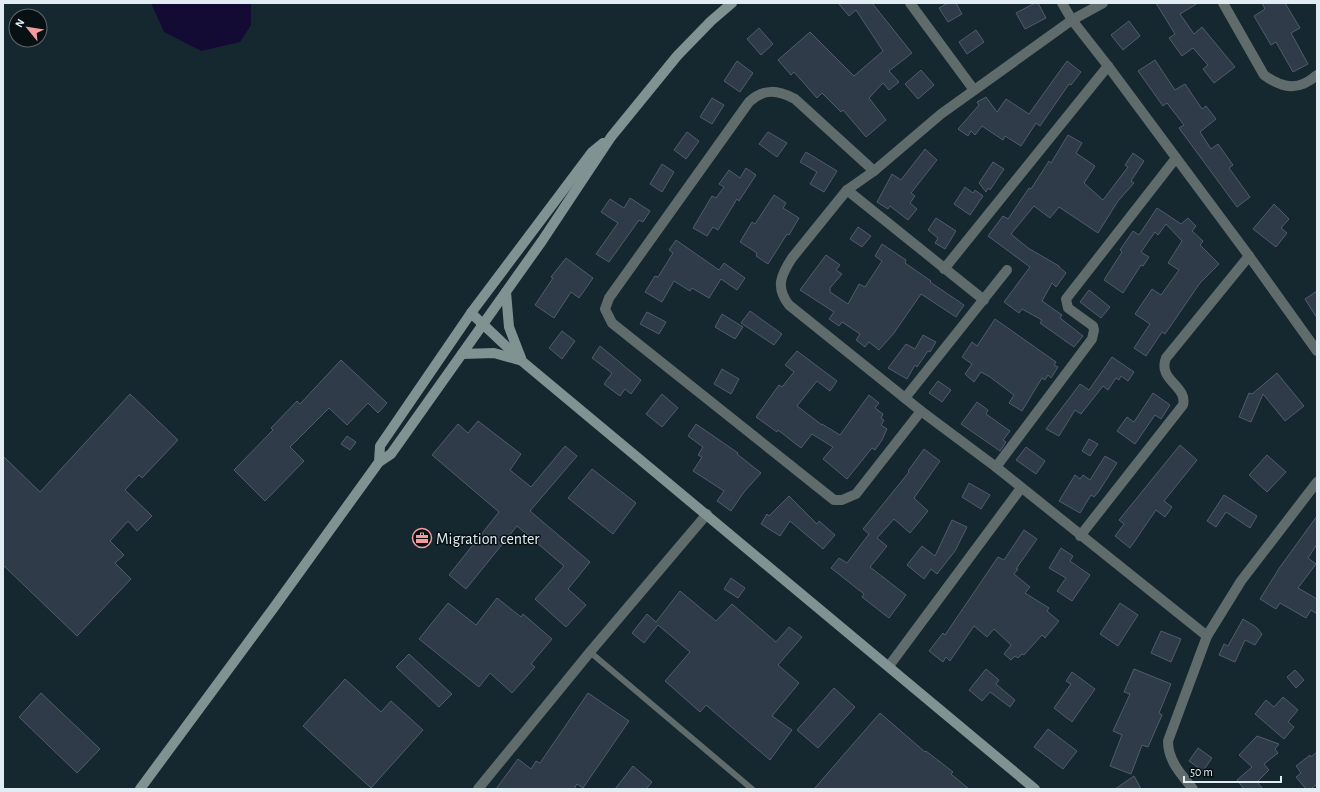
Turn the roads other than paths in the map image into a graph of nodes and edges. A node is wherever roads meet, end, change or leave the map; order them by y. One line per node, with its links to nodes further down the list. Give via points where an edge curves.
1 (732, 3): 10 (street, via 677,56)
2 (910, 3): 9 (street)
3 (1062, 3): 6 (street)
4 (1103, 3): 6 (street)
5 (1222, 3): 8 (street, via 1264,75 1275,82 1298,86)
6 (1072, 20): 7 (street); 9 (street)
7 (1108, 66): 11 (street); 15 (street)
8 (1317, 75)
9 (974, 90): 12 (street, via 941,114)
10 (611, 137): 17 (street); 19 (street, via 592,152)
11 (1176, 158): 14 (street); 27 (street, via 1066,299 1068,308 1093,326 1092,339)
12 (874, 171): 13 (street); 25 (street, via 794,99 773,90 762,92 749,102 609,298 605,309 612,323 834,500 842,500 856,494)
13 (847, 190): 15 (street); 24 (street, via 792,258 785,269 780,287 789,304)
14 (1250, 256): 21 (street); 31 (street, via 1166,358 1165,371 1184,397 1184,405)
15 (944, 269): 18 (street)
16 (1007, 270): 18 (street)
17 (506, 292): 20 (street); 23 (street, via 509,328)
18 (984, 300): 24 (street)
19 (471, 313): 20 (street); 26 (street, via 380,446)
20 (483, 324): 22 (street); 23 (street)
21 (1317, 351)
22 (462, 354): 23 (street, via 494,353); 26 (street, via 391,454)
23 (523, 362): 30 (street)
24 (905, 398): 25 (street)
25 (921, 411): 27 (street)
26 (379, 462): 35 (street)
27 (996, 467): 29 (street)
28 (1317, 482): 32 (street, via 1241,581)
29 (1021, 488): 31 (street); 34 (street)
30 (707, 514): 33 (street); 34 (street)
31 (1080, 536): 32 (street)
32 (1207, 636): 39 (street, via 1168,741 1173,763)
33 (590, 652): 36 (street); 37 (lane)
34 (889, 666): 38 (street)
35 (140, 789)
36 (478, 789)
37 (752, 789)
38 (1035, 789)
39 (1193, 789)

